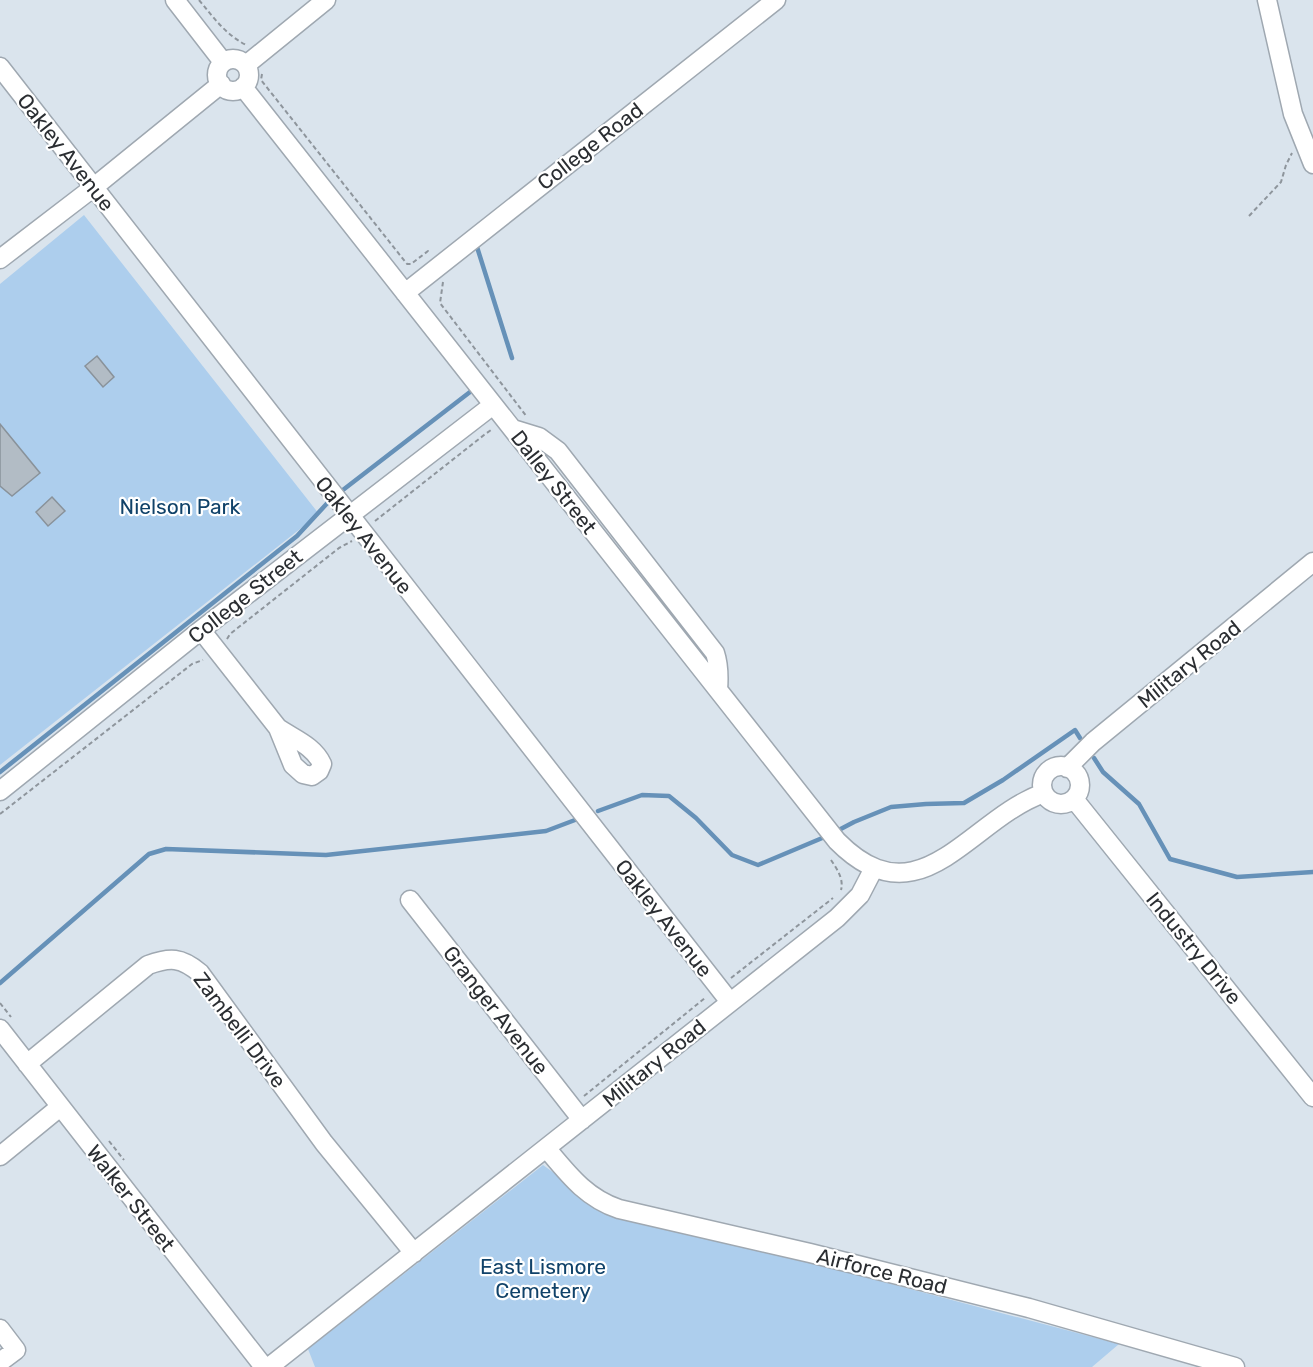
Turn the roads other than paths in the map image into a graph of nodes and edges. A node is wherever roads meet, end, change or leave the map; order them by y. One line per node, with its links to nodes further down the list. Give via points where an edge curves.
1 (175, 0): 6 (street)
2 (326, 0): 5 (street)
3 (776, 0): 14 (street, College Road)
4 (1267, 0): 10 (street, via 1293,114)
5 (251, 61): 6 (street); 9 (street)
6 (223, 62): 8 (street, via 217,75)
7 (0, 67): 12 (street, Oakley Avenue)
8 (220, 84): 9 (street, via 229,90); 12 (street)
9 (243, 87): 14 (street, Dalley Street)
10 (1309, 139): 11 (street)
11 (1313, 164)
12 (94, 187): 13 (street); 16 (street, Oakley Avenue)
13 (0, 259)
14 (405, 293): 15 (street, Dalley Street)
15 (483, 392): 16 (street, College Street); 24 (street, Dalley Street, via 837,841)
16 (350, 516): 18 (street, College Street); 26 (street, Oakley Avenue)
17 (1313, 562): 20 (street, Military Road, via 1093,742)
18 (201, 630): 19 (street); 21 (street, College Street)
19 (278, 728)
20 (1067, 768): 22 (street, via 1055,767 1045,775); 23 (street, via 1079,779)
21 (0, 791)
22 (1044, 793): 23 (street, via 1058,804); 24 (street, via 1012,808 934,866 904,873)
23 (1074, 799): 29 (street, Industry Drive)
24 (874, 868): 26 (street, Military Road, via 860,895 837,918)
25 (410, 900): 31 (street, Granger Avenue)
26 (730, 1002): 31 (street, Military Road)
27 (0, 1029): 28 (street, Walker Street)
28 (27, 1064): 30 (street, Walker Street); 34 (street, Zambelli Drive, via 148,965 163,959 190,964 200,972 324,1143)
29 (1313, 1097)
30 (60, 1107): 33 (street); 37 (street, Walker Street)
31 (582, 1120): 32 (street, Military Road)
32 (547, 1149): 34 (street, Military Road); 39 (street, Airforce Road, via 591,1196 619,1209 1018,1305)
33 (0, 1156)
34 (414, 1253): 38 (street, Military Road)
35 (0, 1329): 36 (street, via 16,1350)
36 (0, 1362)
37 (264, 1367)
38 (269, 1367)
39 (1235, 1367)

